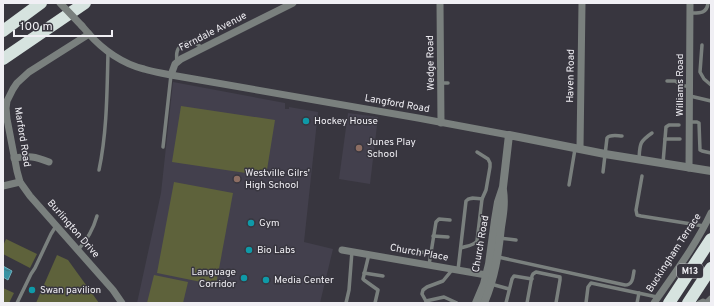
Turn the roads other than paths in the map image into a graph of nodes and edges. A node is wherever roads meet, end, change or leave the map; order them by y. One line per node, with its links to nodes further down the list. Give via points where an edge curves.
1 (41, 3): 10 (highway)
2 (60, 3): 11 (street, bridge)
3 (85, 3): 15 (highway)
4 (293, 3): 13 (street, Ferndale Avenue)
5 (440, 3): 24 (street, Wedge Road, via 445,83)
6 (582, 3): 32 (street, Haven Road)
7 (690, 3): 9 (street, Williams Road)
8 (708, 3): 9 (lane, via 704,11)
9 (690, 13): 20 (street, Williams Road)
10 (3, 31)
11 (89, 34): 14 (street, Langford Road); 36 (street, Marford Road, via 29,72 12,89 6,108)
12 (702, 45): 19 (lane, via 700,72)
13 (203, 48): 16 (street, Ferndale Avenue); 16 (lane, via 193,42 182,45 177,50)
14 (108, 52): 17 (street, Langford Road, via 143,69); 41 (lane, via 103,144)
15 (3, 60)
16 (177, 62): 17 (street, Ferndale Avenue)
17 (172, 75): 24 (street, Langford Road); 31 (lane)
18 (667, 81): 20 (lane)
19 (711, 85)
20 (690, 86): 21 (street, Williams Road)
21 (690, 96): 22 (lane); 23 (street, Williams Road)
22 (711, 101)
23 (690, 122): 34 (lane, via 699,123 700,150); 40 (street, Williams Road)
24 (441, 123): 27 (street, Langford Road)
25 (679, 125): 29 (lane, via 667,126)
26 (652, 133): 37 (lane, via 644,138 640,145)
27 (508, 135): 32 (street, Langford Road); 55 (street, Church Road, via 504,202)
28 (622, 136): 35 (lane, via 607,137)
29 (665, 139): 30 (lane); 39 (lane)
30 (680, 139)
31 (163, 147)
32 (578, 148): 35 (street, Langford Road); 46 (lane)
33 (476, 152): 48 (lane, via 488,159 490,164)
34 (711, 153)
35 (605, 154): 37 (street, Langford Road); 42 (lane)
36 (14, 158): 38 (street, via 27,156); 45 (street, Marford Road)
37 (639, 159): 39 (street, Langford Road)
38 (49, 162)
39 (663, 163): 40 (street, Langford Road)
40 (689, 168): 43 (street, Langford Road)
41 (99, 170)
42 (603, 172)
43 (711, 172)
44 (642, 176): 53 (lane, via 637,215)
45 (20, 182): 47 (street); 52 (street, Burlington Drive)
46 (569, 183)
47 (3, 186)
48 (482, 199): 59 (lane, via 476,241); 59 (lane, via 471,198 466,202)
49 (711, 213): 53 (street, Buckingham Terrace)
50 (97, 216): 60 (lane, via 94,228)
51 (450, 220): 54 (lane, via 438,219)
52 (56, 226): 60 (street, Burlington Drive); 80 (lane)
53 (704, 226): 78 (street, Buckingham Terrace)
54 (433, 236): 56 (lane); 65 (lane)
55 (496, 237): 58 (lane); 66 (street, Church Road)
56 (448, 238)
57 (711, 239): 92 (highway, M13)
58 (516, 240)
59 (460, 248): 69 (lane)
60 (78, 250): 81 (street, Burlington Drive)
61 (342, 250): 62 (street, Church Place)
62 (352, 251): 64 (street, Church Place); 82 (lane)
63 (416, 251): 65 (lane)
64 (368, 254): 67 (street, Church Place); 71 (lane)
65 (431, 254): 67 (lane)
66 (494, 257): 70 (lane, via 625,285 631,282); 73 (street, Church Road)
67 (429, 265): 69 (street, Church Place)
68 (711, 268): 93 (highway, M13, via 701,287)
69 (455, 269): 73 (street, Church Place); 79 (lane, via 443,281 423,290)
70 (634, 271)
71 (364, 273): 72 (lane); 83 (lane, via 363,279 378,290)
72 (383, 276)
73 (489, 279): 75 (lane); 85 (street, Church Road); 86 (street, Church Road)
74 (532, 279): 75 (lane, via 514,276); 88 (lane); 89 (lane, via 536,272 560,277)
75 (509, 289): 87 (lane)
76 (639, 293): 78 (lane); 90 (lane, via 591,283); 91 (lane)
77 (711, 299): 95 (street)
78 (657, 301)
79 (426, 302): 84 (lane, via 444,297)
80 (17, 303)
81 (122, 303)
82 (346, 303)
83 (374, 303)
84 (457, 303)
85 (476, 303)
86 (484, 303)
87 (506, 303)
88 (527, 303)
89 (556, 303)
90 (586, 303)
91 (637, 303)
92 (669, 303)
93 (688, 303)
94 (699, 303): 95 (street)
95 (707, 303)

